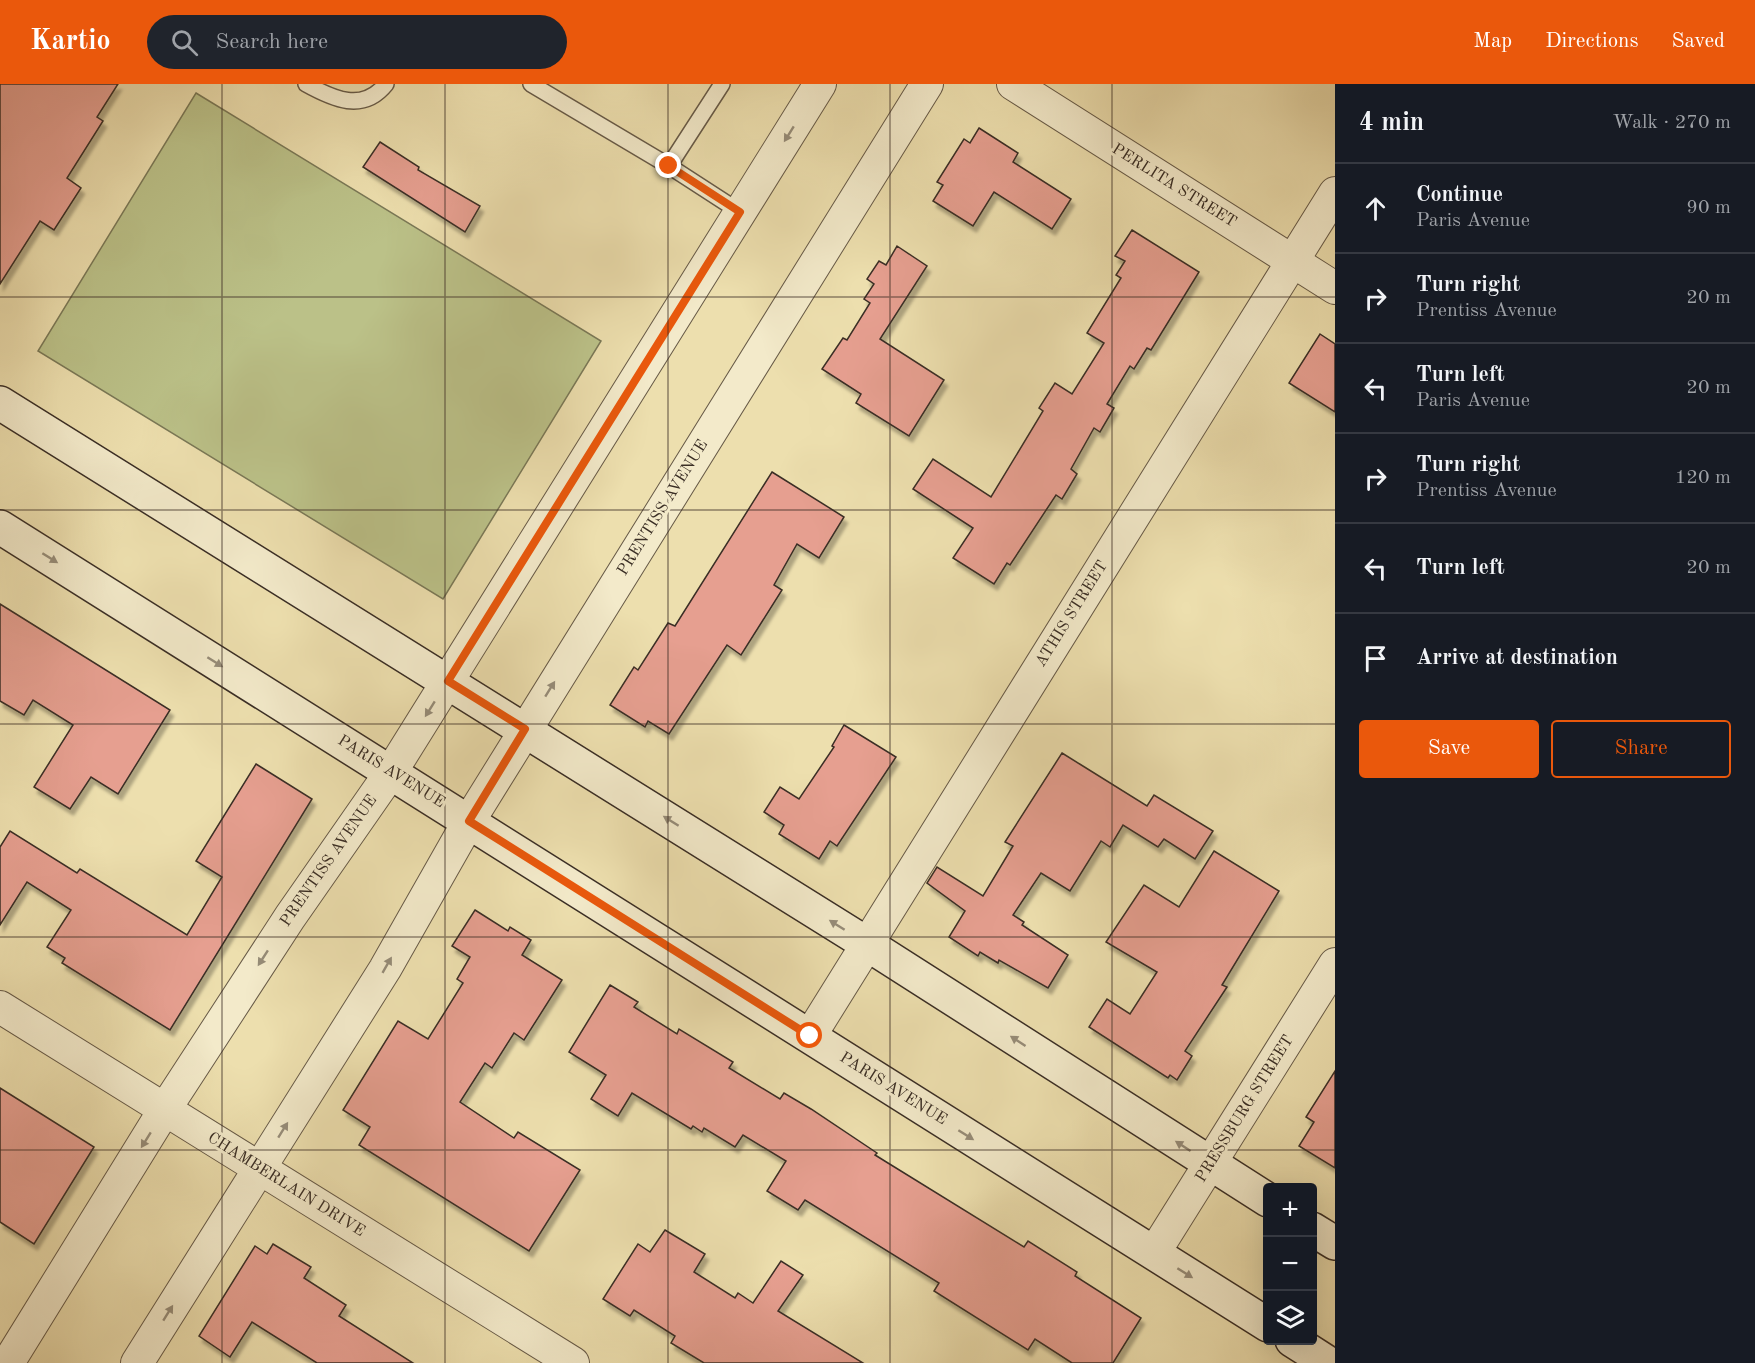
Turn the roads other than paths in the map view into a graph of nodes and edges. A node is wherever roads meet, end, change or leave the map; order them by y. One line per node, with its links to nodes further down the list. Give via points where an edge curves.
1 (306, 84): 2 (lane, via 327,96 350,102 377,95)
2 (386, 84)
3 (531, 84): 8 (lane)
4 (722, 84): 8 (lane)
5 (820, 84): 10 (street, PRENTISS AVENUE, one-way to 10)
6 (927, 84): 16 (street, PRENTISS AVENUE, one-way to 6)
7 (1013, 84): 11 (street, PERLITA STREET)
8 (669, 166): 10 (lane)
9 (1335, 193): 11 (street, ATHIS STREET)
10 (740, 212): 15 (street, PRENTISS AVENUE)
11 (1292, 261): 12 (street, PERLITA STREET); 19 (street, ATHIS STREET)
12 (1335, 288)
13 (0, 403): 15 (street)
14 (0, 527): 17 (street, PARIS AVENUE, one-way to 17)
15 (448, 681): 16 (street); 17 (street, PRENTISS AVENUE, one-way to 17)
16 (525, 729): 18 (street, PRENTISS AVENUE); 19 (street, one-way to 16)
17 (391, 772): 18 (street, PARIS AVENUE); 23 (street, PRENTISS AVENUE, one-way to 23, via 290,917)
18 (469, 821): 22 (street, PARIS AVENUE); 25 (street, PRENTISS AVENUE, one-way to 18, via 384,969)
19 (867, 944): 22 (street, ATHIS STREET); 24 (street, one-way to 19)
20 (1335, 964): 24 (street, PRESSBURG STREET)
21 (0, 1007): 23 (street, CHAMBERLAIN DRIVE)
22 (810, 1036): 29 (street, PARIS AVENUE, one-way to 29)
23 (165, 1109): 25 (street, CHAMBERLAIN DRIVE); 32 (street, PRENTISS AVENUE, one-way to 32)
24 (1210, 1164): 26 (street); 29 (street, PRESSBURG STREET)
25 (259, 1168): 33 (street, PRENTISS AVENUE, one-way to 25); 34 (street, CHAMBERLAIN DRIVE)
26 (1263, 1197)
27 (1317, 1231): 28 (street)
28 (1335, 1243)
29 (1154, 1253): 30 (street, PARIS AVENUE, one-way to 30)
30 (1263, 1322)
31 (1299, 1345): 35 (street)
32 (8, 1363)
33 (137, 1363)
34 (573, 1363)
35 (1328, 1363)

